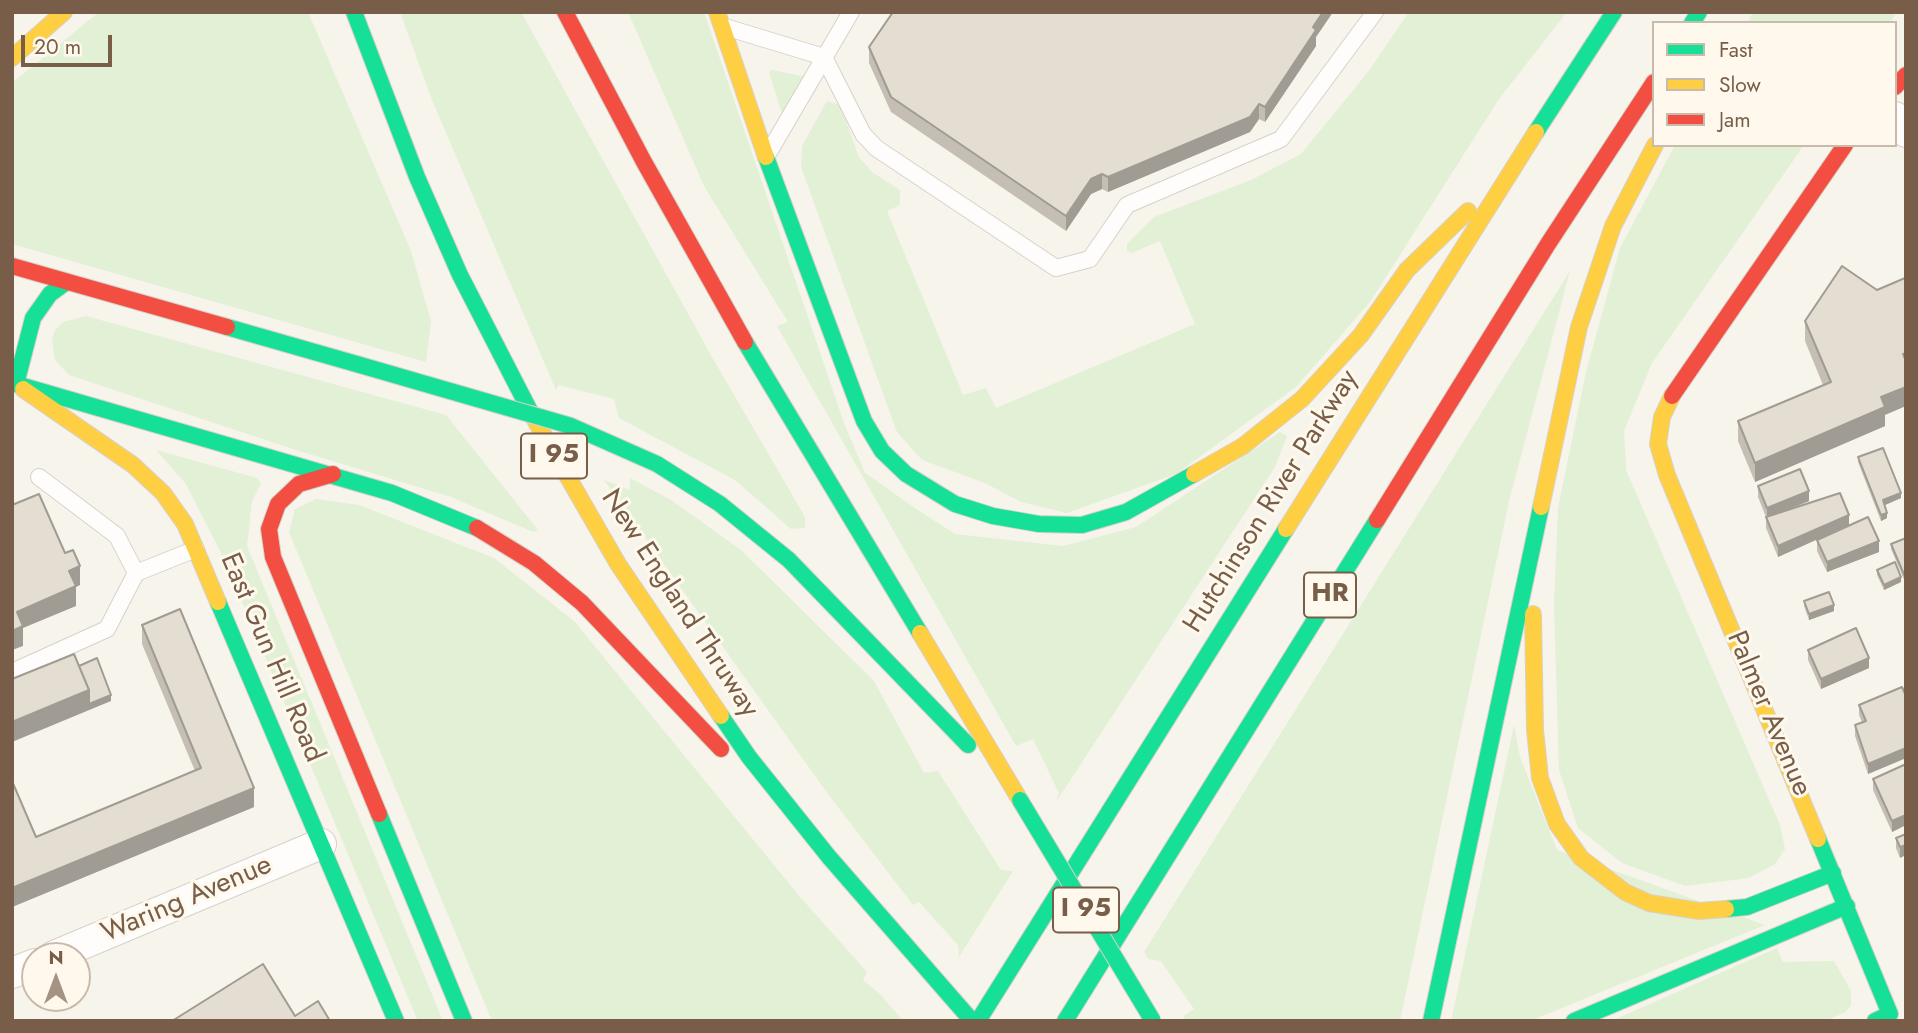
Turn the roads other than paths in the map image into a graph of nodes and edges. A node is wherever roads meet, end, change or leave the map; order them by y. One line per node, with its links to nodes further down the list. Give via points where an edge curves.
1 (64, 12): 9 (main road)
2 (354, 12): 26 (main road, New England Thruway / I 95, via 416,177 460,275 563,474 685,666 749,757)
3 (565, 12): 24 (main road, I 95, via 756,361)
4 (851, 12): 8 (lane)
5 (1375, 12): 8 (lane, via 1281,139 1127,205 1090,259 1056,268 876,148 863,134)
6 (1614, 12): 14 (main road, Hutchinson River Parkway / HR)
7 (720, 19): 8 (lane); 13 (main road)
8 (824, 57): 13 (lane)
9 (12, 58)
10 (1652, 85): 35 (main road, HR)
11 (1654, 147): 21 (main road, via 1613,226 1590,289)
12 (1844, 147): 27 (main road, Palmer Avenue, via 1666,406 1658,430 1660,458)
13 (766, 157): 14 (main road, via 864,421 882,451 913,480 955,504 1016,521 1062,525 1104,520 1148,502 1273,423 1354,343 1407,270)
14 (1512, 169): 34 (main road, Hutchinson River Parkway / HR)
15 (12, 266): 16 (main road)
16 (65, 283): 17 (main road, via 50,294 33,318); 24 (main road, bridge, via 570,426 657,464 720,504 789,560)
17 (13, 386): 18 (main road); 20 (main road, East Gun Hill Road, via 149,479 176,510)
18 (333, 474): 26 (main road, via 449,514 534,563 604,624 656,683); 32 (main road, via 299,484 278,504 269,529 273,557)
19 (39, 478): 22 (lane, via 117,536)
20 (196, 549): 22 (lane); 25 (main road, East Gun Hill Road)
21 (1532, 553): 27 (main road, via 1537,767 1552,814 1581,858 1625,892 1649,903 1689,911 1747,907); 37 (main road)
22 (136, 573): 23 (lane, via 107,629)
23 (12, 672)
24 (1020, 800): 36 (main road, I 95, bridge)
25 (321, 844): 29 (street, Waring Avenue); 31 (main road, East Gun Hill Road)
26 (829, 857): 33 (main road, New England Thruway / I 95)
27 (1833, 873): 28 (main road, Palmer Avenue)
28 (1847, 906): 30 (main road, Palmer Avenue); 38 (main road)
29 (87, 942)
30 (1891, 1016)
31 (396, 1021)
32 (464, 1021)
33 (972, 1021)
34 (978, 1021)
35 (1065, 1021)
36 (1153, 1021)
37 (1430, 1021)
38 (1574, 1021)

